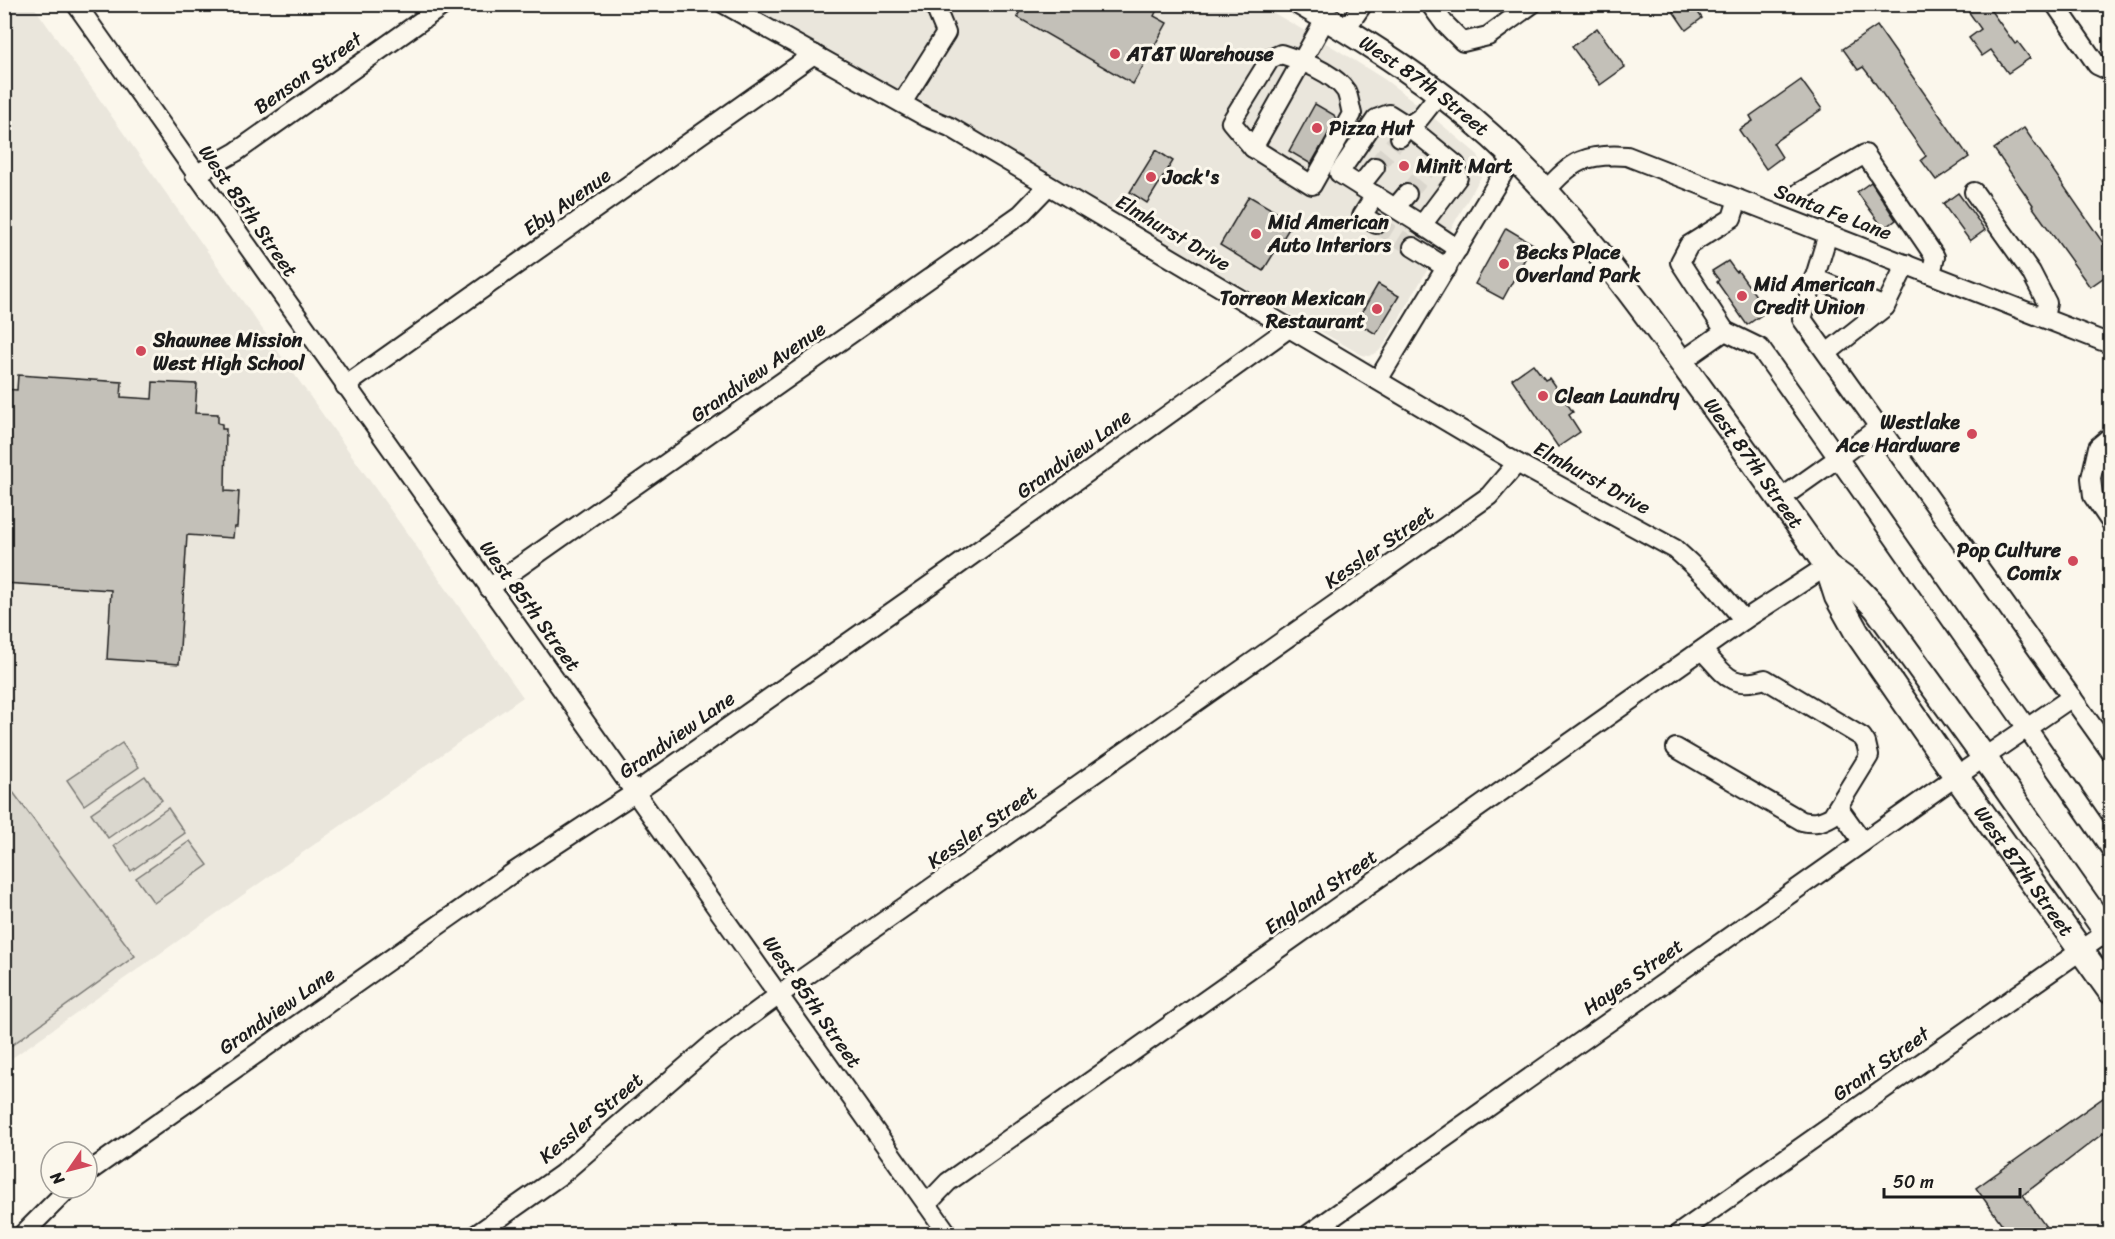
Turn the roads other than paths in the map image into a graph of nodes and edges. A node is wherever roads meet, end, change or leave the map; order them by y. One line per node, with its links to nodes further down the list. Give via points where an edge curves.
1 (76, 4): 20 (street, West 85th Street)
2 (445, 4): 20 (street, Benson Street, via 236,152)
3 (724, 4): 11 (street, Elmhurst Drive)
4 (934, 4): 15 (street, via 946,33)
5 (1302, 4): 10 (main road)
6 (1363, 4): 10 (street, West 87th Street)
7 (1430, 4): 8 (street, via 1463,42 1488,36)
8 (1532, 4)
9 (2055, 4): 13 (street, via 2097,65)
10 (1335, 24): 12 (street); 14 (main road, West 87th Street)
11 (814, 54): 15 (street, Elmhurst Drive); 46 (street, Eby Avenue)
12 (1302, 60): 17 (street); 17 (street, via 1281,54 1270,59 1231,122); 17 (street, via 1326,73 1346,91 1352,114 1311,185)
13 (2110, 71)
14 (1439, 94): 16 (street); 18 (main road, West 87th Street)
15 (902, 103): 21 (street, Elmhurst Drive)
16 (1404, 131): 22 (street, via 1389,114 1376,120 1339,172); 30 (street, via 1437,158 1456,165 1458,177)
17 (1253, 148)
18 (1513, 158): 23 (main road, West 87th Street); 33 (street)
19 (1375, 167): 22 (street)
20 (195, 175): 46 (street, West 85th Street)
21 (1048, 186): 40 (street, Elmhurst Drive); 54 (street, Grandview Avenue, via 1011,220)
22 (1367, 191): 28 (street); 29 (street, via 1362,216)
23 (1545, 192): 27 (street, Santa Fe Lane, via 1571,166 1603,154 1627,156); 44 (main road, West 87th Street, via 1604,258)
24 (1800, 192): 36 (street, via 1865,154 1935,257)
25 (1974, 192): 39 (street, via 2031,272 2047,303)
26 (1407, 194): 28 (street)
27 (1738, 199): 31 (street, Santa Fe Lane); 41 (street, via 1732,218 1689,245 1680,262)
28 (1395, 208): 30 (street)
29 (1376, 224)
30 (1422, 225): 33 (street)
31 (1828, 234): 34 (street, Santa Fe Lane); 37 (street)
32 (1413, 247): 35 (street)
33 (1458, 249): 35 (street)
34 (1906, 264): 36 (street, Santa Fe Lane); 38 (street)
35 (1447, 268): 45 (street)
36 (1932, 274): 39 (street, Santa Fe Lane)
37 (1814, 278): 38 (street); 43 (street, via 1802,319)
38 (1885, 307): 43 (street)
39 (2044, 318): 42 (street, Santa Fe Lane)
40 (1289, 328): 45 (street, Elmhurst Drive); 63 (street, Grandview Lane)
41 (1725, 331): 44 (street); 49 (street, via 1760,348)
42 (2110, 344)
43 (1827, 353): 47 (street)
44 (1682, 362): 51 (main road, West 87th Street)
45 (1378, 380): 50 (street, Elmhurst Drive)
46 (345, 386): 54 (street, West 85th Street)
47 (1880, 427): 49 (street); 57 (street)
48 (2110, 437): 52 (street, via 2098,447 2091,478 2093,496)
49 (1838, 458): 51 (street); 58 (street)
50 (1517, 464): 55 (street, Elmhurst Drive, via 1675,549); 70 (street, Kessler Street, via 1489,496)
51 (1780, 499): 53 (main road, West 87th Street)
52 (2110, 521)
53 (1827, 566): 55 (street); 61 (main road, West 87th Street, via 1876,608); 62 (main road, West 87th Street, via 1837,597 1857,633)
54 (489, 588): 63 (street, West 85th Street)
55 (1744, 620): 56 (street, England Street)
56 (1702, 650): 64 (street, via 1730,679 1744,684 1765,679 1862,737 1869,756); 73 (street, England Street, via 948,1182)
57 (2072, 697): 58 (street, Hayes Street); 60 (street)
58 (2027, 728): 61 (street, Hayes Street); 66 (street)
59 (1676, 748): 64 (street, via 1802,821 1822,822)
60 (2110, 751)
61 (1984, 757): 62 (street, Hayes Street); 67 (main road, West 87th Street)
62 (1956, 776): 65 (street, Hayes Street); 68 (main road, West 87th Street)
63 (636, 792): 70 (street, West 85th Street); 71 (street, Grandview Lane, via 504,879)
64 (1838, 807): 65 (street)
65 (1863, 842): 77 (street, Hayes Street)
66 (2110, 848)
67 (2109, 933): 68 (street, Grant Street)
68 (2082, 950): 69 (main road, West 87th Street); 78 (street, Grant Street)
69 (2110, 991)
70 (779, 995): 73 (street, West 85th Street); 76 (street, Kessler Street, via 711,1045 562,1174)
71 (99, 1165)
72 (55, 1200): 75 (street)
73 (927, 1204): 74 (street, West 85th Street)
74 (943, 1232)
75 (23, 1234)
76 (477, 1234)
77 (1309, 1234)
78 (1678, 1234)

